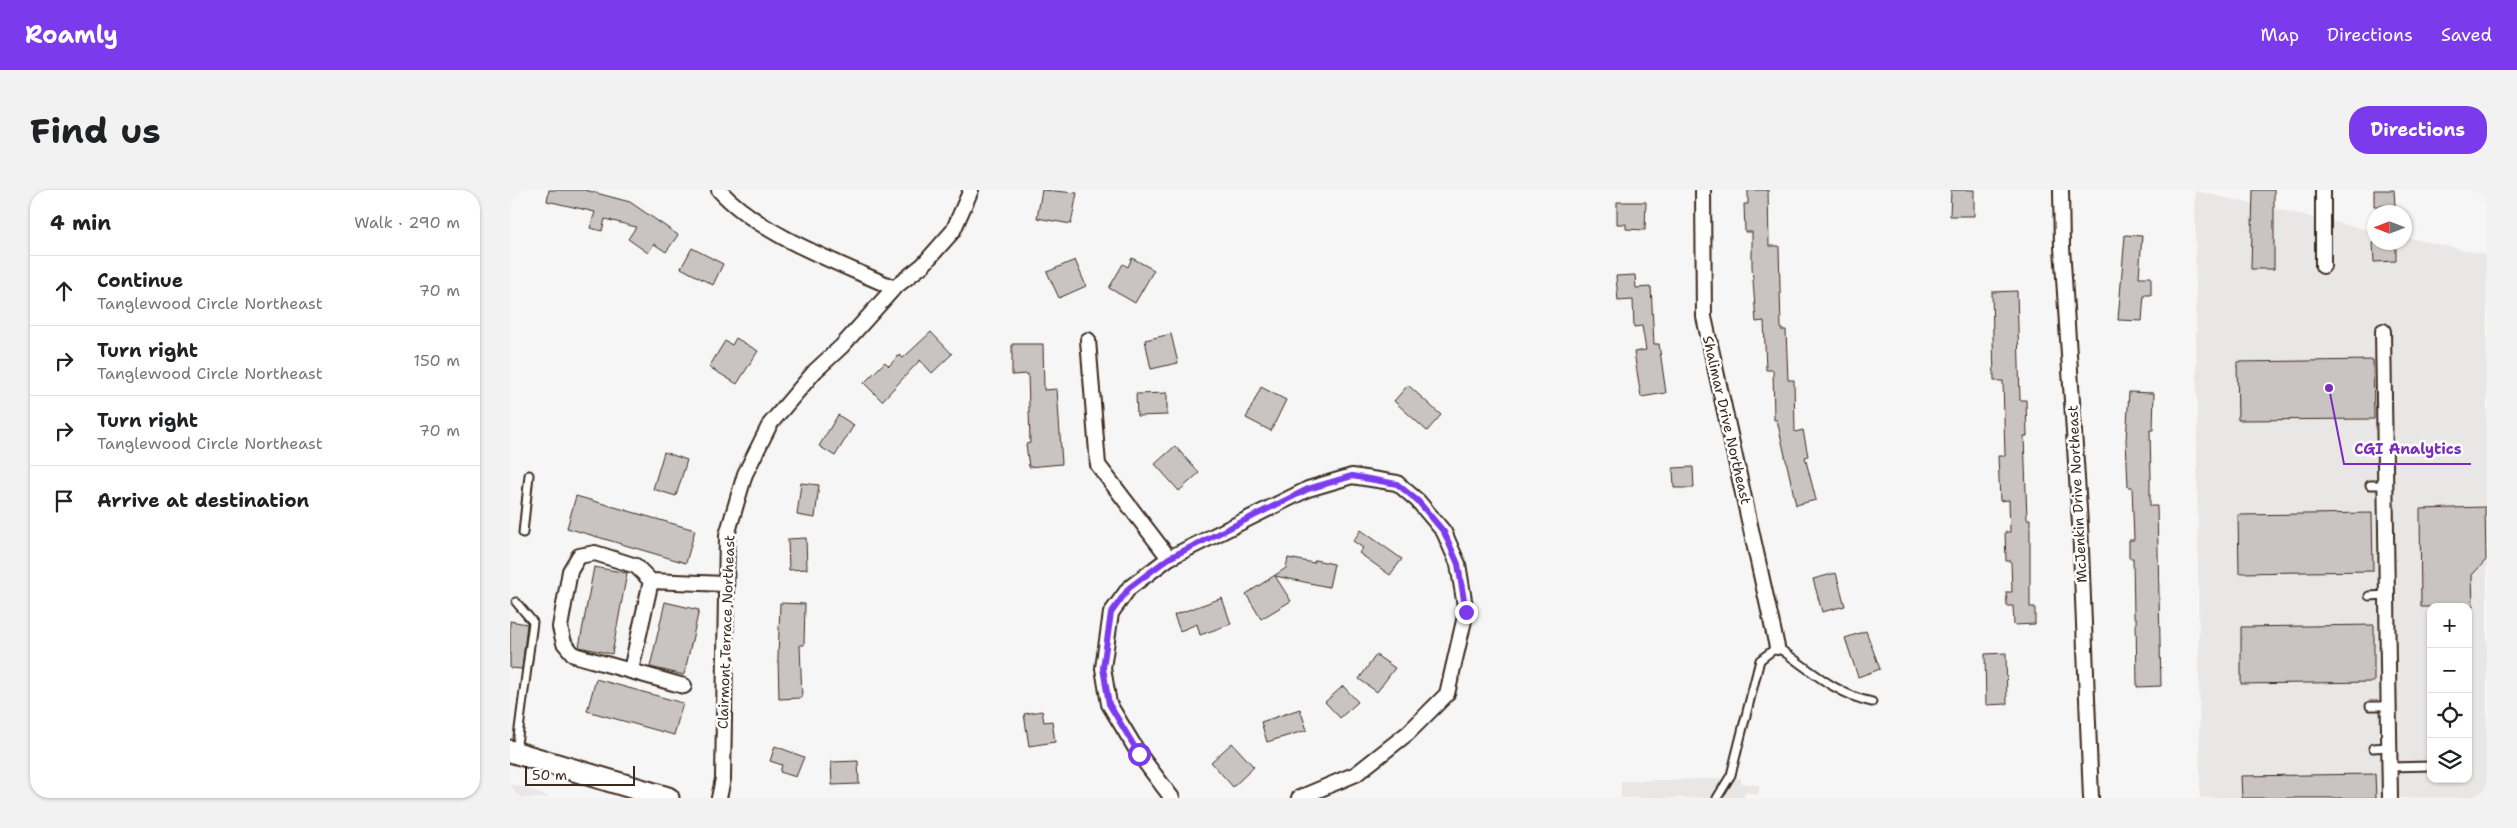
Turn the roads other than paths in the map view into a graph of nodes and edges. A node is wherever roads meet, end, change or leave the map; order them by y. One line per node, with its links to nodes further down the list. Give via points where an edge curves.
1 (719, 190): 7 (street, via 736,208 768,227)
2 (971, 190): 7 (street, Clairmont Terrace Northeast, via 953,232 923,265)
3 (1703, 190): 20 (street, Shalimar Drive Northeast, via 1704,316)
4 (2061, 190): 36 (street, McJenkin Drive Northeast, via 2080,524)
5 (2324, 190): 6 (street)
6 (2323, 266)
7 (894, 288): 16 (street, Clairmont Terrace Northeast, via 770,424 745,474 727,535)
8 (2379, 332): 12 (street)
9 (1088, 340): 14 (street, via 1098,465)
10 (529, 475): 13 (lane)
11 (2370, 485): 12 (lane)
12 (2385, 485): 17 (street)
13 (522, 532)
14 (1169, 558): 33 (street, via 1129,588 1111,613 1103,668 1109,704 1139,754); 34 (street, via 1308,489 1352,476 1397,484 1418,501 1444,532 1458,564 1466,612 1447,694 1408,733 1356,774)
15 (651, 581): 16 (street); 21 (street); 21 (street, via 636,566 595,553 579,556 570,571 560,627 564,643 574,655)
16 (726, 584): 32 (street, Clairmont Terrace Northeast, via 723,779)
17 (2386, 595): 18 (lane); 25 (street)
18 (2369, 596)
19 (516, 602): 28 (lane, via 533,622)
20 (1777, 646): 23 (lane, via 1842,692); 35 (lane, via 1760,660 1731,775)
21 (630, 670): 22 (street)
22 (684, 686)
23 (1872, 702)
24 (2370, 706): 25 (lane)
25 (2388, 706): 26 (street)
26 (2388, 747): 27 (lane); 30 (street)
27 (2373, 748)
28 (513, 752): 31 (main road)
29 (2427, 766): 30 (lane)
30 (2390, 768): 37 (street)
31 (668, 798)
32 (719, 798)
33 (1172, 798)
34 (1299, 798)
35 (1717, 798)
36 (2091, 798)
37 (2390, 798)

